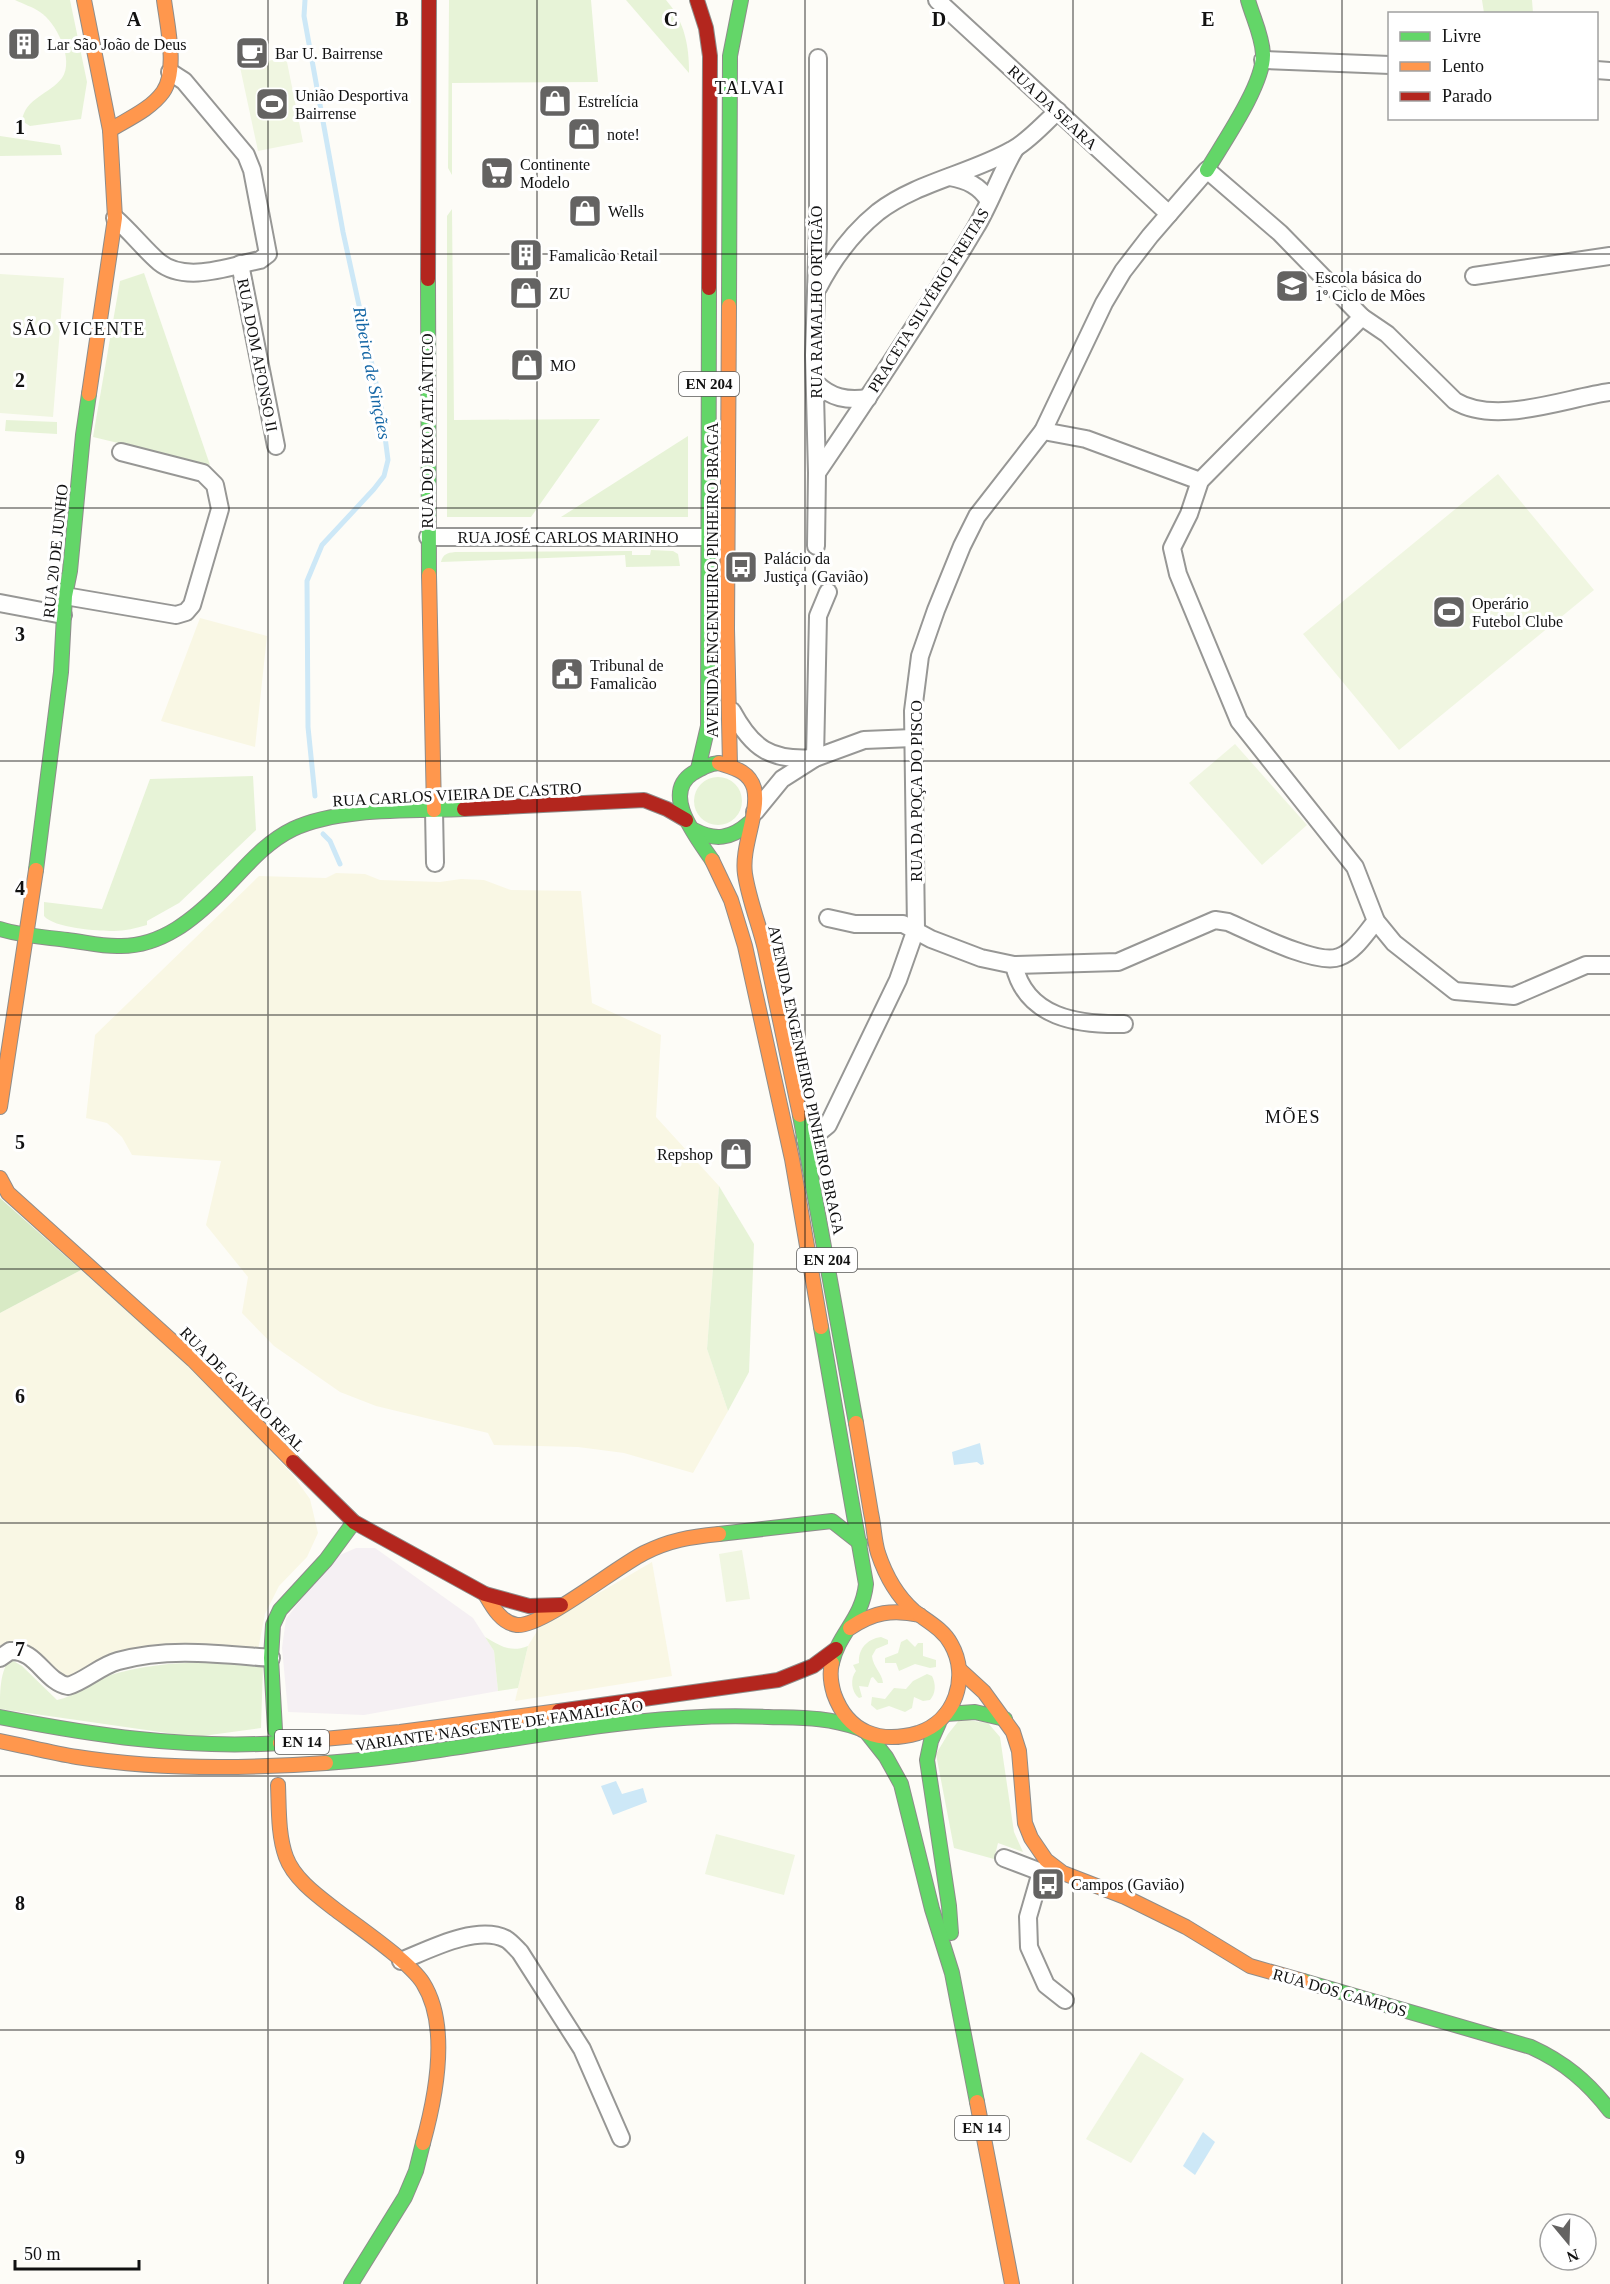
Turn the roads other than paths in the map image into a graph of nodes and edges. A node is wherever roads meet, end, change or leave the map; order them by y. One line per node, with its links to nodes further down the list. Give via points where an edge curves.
1 (84, 0): 13 (main road, RUA 20 DE JUNHO)
2 (164, 0): 11 (main road)
3 (429, 0): 35 (main road, RUA DO EIXO ATLÂNTICO)
4 (697, 0): 36 (main road, AVENIDA ENGENHEIRO PINHEIRO BRAGA / EN 204, via 710,56)
5 (741, 0): 42 (main road, AVENIDA ENGENHEIRO PINHEIRO BRAGA / EN 204, via 730,56)
6 (937, 0): 12 (street, RUA DA SEARA)
7 (1248, 0): 9 (main road, via 1263,47)
8 (818, 58): 20 (street, RUA RAMALHO ORTIGÃO)
9 (1263, 60): 10 (street); 15 (main road, via 1230,132)
10 (1388, 65)
11 (170, 72): 13 (main road, via 165,91); 23 (street, via 184,81 239,145 252,170 268,254 264,259)
12 (1058, 111): 14 (street, PRACETA SILVÉRIO FREITAS); 18 (street, RUA DA SEARA)
13 (110, 130): 19 (main road, RUA 20 DE JUNHO)
14 (1015, 149): 16 (street, PRACETA SILVÉRIO FREITAS); 17 (street, PRACETA SILVÉRIO FREITAS)
15 (1207, 170): 18 (street, RUA DA POÇA DO PISCO); 26 (street, via 1280,233)
16 (950, 177): 17 (street, PRACETA SILVÉRIO FREITAS, via 976,186); 21 (street, PRACETA SILVÉRIO FREITAS, via 900,199)
17 (989, 201): 29 (street, PRACETA SILVÉRIO FREITAS)
18 (1169, 214): 30 (street, RUA DA POÇA DO PISCO, via 1118,279)
19 (115, 218): 23 (street, via 171,269 196,272); 39 (main road, RUA 20 DE JUNHO, via 83,435)
20 (818, 228): 21 (street, via 834,238); 25 (street, RUA RAMALHO ORTIGÃO)
21 (852, 237): 25 (street, PRACETA SILVÉRIO FREITAS, via 831,262)
22 (1610, 256): 24 (street)
23 (240, 264): 31 (street, RUA DOM AFONSO II)
24 (1474, 276)
25 (816, 292): 27 (street, RUA RAMALHO ORTIGÃO)
26 (1362, 317): 28 (street, via 1387,334 1466,408 1521,409); 34 (street)
27 (816, 383): 29 (street, PRACETA SILVÉRIO FREITAS, via 840,399); 33 (street, RUA RAMALHO ORTIGÃO)
28 (1610, 392)
29 (868, 398): 33 (street, PRACETA SILVÉRIO FREITAS)
30 (1043, 431): 34 (street, via 1086,439); 43 (street, RUA DA POÇA DO PISCO, via 987,502 953,568 920,656)
31 (276, 446)
32 (121, 452): 39 (street, via 203,473 215,485 220,508 192,605 176,615)
33 (817, 473): 37 (street, RUA RAMALHO ORTIGÃO)
34 (1200, 481): 53 (street, via 1172,548 1178,574 1239,721 1355,867)
35 (428, 537): 36 (street, RUA JOSÉ CARLOS MARINHO); 48 (main road, RUA DO EIXO ATLÂNTICO)
36 (708, 537): 46 (main road, AVENIDA ENGENHEIRO PINHEIRO BRAGA / EN 204, via 708,726)
37 (816, 546)
38 (828, 592): 44 (street, via 818,616)
39 (65, 596): 41 (main road, RUA 20 DE JUNHO)
40 (0, 603): 41 (street)
41 (63, 615): 56 (main road, RUA 20 DE JUNHO, via 51,753)
42 (729, 704): 44 (street, via 741,728 758,747 797,759); 45 (main road, AVENIDA ENGENHEIRO PINHEIRO BRAGA / EN 204)
43 (913, 738): 44 (street, via 864,740); 55 (street, RUA DA POÇA DO PISCO)
44 (815, 758): 49 (street, via 782,779)
45 (730, 765): 46 (main road, AVENIDA ENGENHEIRO PINHEIRO BRAGA, via 708,764); 49 (main road, AVENIDA ENGENHEIRO PINHEIRO BRAGA / EN 204, via 740,769 754,788)
46 (694, 772): 47 (main road, RUA CARLOS VIEIRA DE CASTRO); 50 (main road, AVENIDA ENGENHEIRO PINHEIRO BRAGA / EN 204, via 680,797 681,809)
47 (644, 800): 48 (main road, RUA CARLOS VIEIRA DE CASTRO); 50 (main road, RUA CARLOS VIEIRA DE CASTRO, via 667,809)
48 (434, 810): 51 (street, RUA DO EIXO ATLÂNTICO); 56 (main road, RUA CARLOS VIEIRA DE CASTRO, via 339,815 312,821 286,833 269,844 192,919 156,940 131,946 105,946)
49 (752, 817): 50 (main road, via 740,832 723,838 705,836); 62 (main road, AVENIDA ENGENHEIRO PINHEIRO BRAGA / EN 204, via 744,850 746,878)
50 (690, 825): 64 (main road, AVENIDA ENGENHEIRO PINHEIRO BRAGA / EN 204, via 719,873 746,946 792,1159)
51 (435, 863)
52 (828, 918): 55 (street, via 855,924 903,924)
53 (1376, 921): 57 (street, via 1351,950 1326,960 1215,920 1118,962); 58 (street, via 1394,943 1455,991 1514,996 1586,964)
54 (0, 929): 56 (main road, RUA CARLOS VIEIRA DE CASTRO)
55 (916, 929): 57 (street, via 971,954); 62 (street, RUA DA POÇA DO PISCO, via 898,981 828,1125)
56 (27, 936): 60 (main road, RUA 20 DE JUNHO)
57 (1014, 965): 59 (street, via 1025,992 1051,1013 1067,1019)
58 (1610, 965)
59 (1124, 1024)
60 (1, 1090): 61 (main road, RUA 20 DE JUNHO)
61 (0, 1107)
62 (805, 1139): 71 (main road, AVENIDA ENGENHEIRO PINHEIRO BRAGA / EN 204, via 878,1551 888,1578)
63 (0, 1178): 66 (main road, RUA DE GAVIÃO REAL, via 8,1193 193,1360)
64 (851, 1494): 65 (main road); 67 (main road, AVENIDA ENGENHEIRO PINHEIRO BRAGA / EN 204)
65 (832, 1521): 67 (main road); 69 (main road, via 676,1539 622,1564)
66 (354, 1522): 68 (main road, RUA DE GAVIÃO REAL); 76 (main road, via 326,1560 280,1610 273,1625)
67 (860, 1543): 73 (main road, AVENIDA ENGENHEIRO PINHEIRO BRAGA / EN 204, via 866,1596)
68 (485, 1594): 70 (main road, RUA DE GAVIÃO REAL); 72 (main road, RUA DE GAVIÃO REAL, via 503,1619)
69 (561, 1605): 70 (main road, RUA DE GAVIÃO REAL); 72 (main road)
70 (529, 1606): 72 (main road, via 531,1614)
71 (920, 1615): 73 (main road, AVENIDA ENGENHEIRO PINHEIRO BRAGA / EN 14, via 883,1611); 77 (main road, AVENIDA ENGENHEIRO PINHEIRO BRAGA / EN 14, via 948,1637)
72 (526, 1625)
73 (850, 1628): 74 (main road, AVENIDA ENGENHEIRO PINHEIRO BRAGA / EN 14)
74 (836, 1648): 78 (main road, VARIANTE NASCENTE DE FAMALICÃO / EN 14, via 806,1672 786,1679 465,1724 303,1742 150,1742); 82 (main road, AVENIDA ENGENHEIRO PINHEIRO BRAGA / EN 14, via 831,1666 836,1701 845,1716)
75 (0, 1658): 76 (street, via 10,1651 21,1652 68,1686 117,1661 168,1653)
76 (271, 1658): 81 (main road)
77 (960, 1670): 79 (main road, AVENIDA ENGENHEIRO PINHEIRO BRAGA / EN 14, via 954,1701); 80 (main road)
78 (0, 1717)
79 (942, 1719): 80 (main road, via 975,1712); 82 (main road, EN 14, via 922,1733 904,1739 885,1739); 89 (main road, EN 14, via 927,1760 949,1905)
80 (1005, 1719): 86 (main road, via 1019,1751 1025,1823)
81 (275, 1730)
82 (863, 1731): 83 (main road, VARIANTE NASCENTE DE FAMALICÃO / EN 14, via 835,1720 681,1718 371,1760 261,1768 146,1765); 89 (main road, EN 14, via 887,1756 901,1784)
83 (0, 1742)
84 (278, 1785): 88 (main road, via 281,1836 292,1869 313,1892)
85 (1004, 1858): 86 (street, RUA DOS CAMPOS)
86 (1043, 1866): 87 (street, RUA DOS CAMPOS); 90 (street, via 1028,1917 1029,1947 1046,1985)
87 (1063, 1874): 91 (main road, RUA DOS CAMPOS, via 1125,1897 1186,1927 1250,1966 1531,2047 1559,2059 1580,2076)
88 (401, 1961): 92 (street, via 475,1934 507,1939 520,1952 582,2049); 93 (main road, via 427,1989 436,2018 439,2039 430,2117 405,2198)
89 (952, 1973): 94 (main road, EN 14)
90 (1065, 2000)
91 (1610, 2111)
92 (621, 2138)
93 (351, 2284)
94 (1012, 2284)

